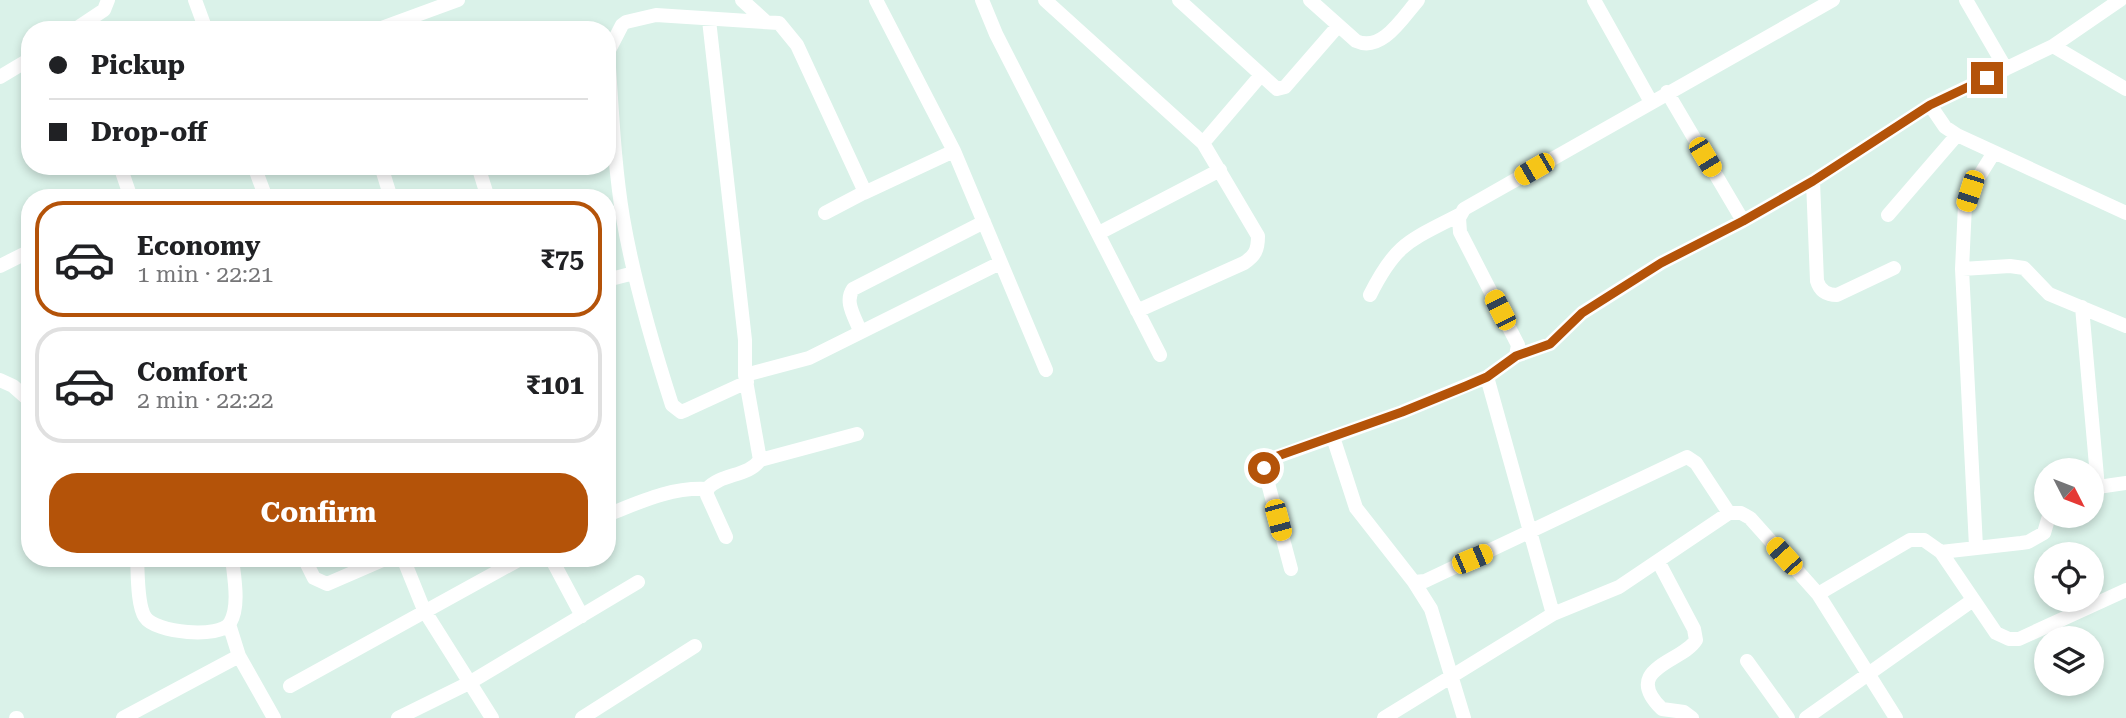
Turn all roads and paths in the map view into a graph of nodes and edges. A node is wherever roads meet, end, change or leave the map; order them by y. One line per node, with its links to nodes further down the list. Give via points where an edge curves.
1 (108, 0): 16 (street, via 104,10)
2 (195, 0): 17 (street)
3 (458, 0): 18 (street)
4 (742, 0): 19 (street)
5 (876, 0): 33 (street)
6 (982, 0): 45 (street)
7 (1045, 0): 32 (street)
8 (1180, 0): 25 (street)
9 (1310, 0): 20 (street)
10 (1418, 0): 20 (street, via 1374,44 1364,45)
11 (1594, 0): 29 (street)
12 (1833, 0): 28 (street)
13 (1966, 0): 24 (street)
14 (2120, 0): 22 (street)
15 (709, 19): 19 (street); 21 (street, via 656,15 626,22); 62 (street)
16 (88, 21)
17 (203, 21)
18 (401, 21)
19 (765, 21): 38 (street, via 779,23 797,45)
20 (1338, 26): 25 (street, via 1285,87 1277,89)
21 (616, 34)
22 (2053, 46): 24 (street); 27 (street)
23 (21, 64): 26 (street)
24 (2007, 69): 30 (street)
25 (1261, 75): 32 (street)
26 (0, 76)
27 (2126, 89)
28 (1667, 92): 29 (street); 43 (street)
29 (1651, 102): 41 (street)
30 (1930, 105): 31 (street, via 1945,127); 37 (street)
31 (1957, 135): 34 (street); 42 (street)
32 (1203, 143): 36 (street)
33 (954, 151): 38 (street); 44 (street)
34 (1993, 154): 40 (street); 50 (street, via 1965,205)
35 (616, 157): 51 (street)
36 (1220, 170): 45 (street); 55 (street, via 1258,236 1253,257)
37 (1813, 181): 43 (street); 49 (street, via 1821,289 1837,295)
38 (864, 193): 39 (street)
39 (825, 213)
40 (2126, 213)
41 (1459, 215): 53 (street, via 1402,245 1384,266); 59 (street, via 1460,233 1518,345)
42 (1888, 215)
43 (1743, 221): 59 (street, via 1661,263 1591,307 1550,344)
44 (984, 222): 47 (street); 57 (street, via 853,289 849,301)
45 (1099, 233): 55 (street)
46 (21, 256): 48 (street)
47 (1000, 263): 57 (street); 60 (street)
48 (0, 266)
49 (1894, 268)
50 (1962, 269): 54 (street, via 2018,266 2049,294); 77 (street)
51 (634, 273): 52 (street); 62 (street, via 649,335 676,410 686,410)
52 (616, 278)
53 (1370, 295)
54 (2082, 307): 56 (street); 67 (street)
55 (1137, 311): 58 (street)
56 (2126, 326)
57 (860, 331): 62 (street, via 797,362)
58 (1160, 355)
59 (1516, 356): 61 (street)
60 (1046, 370)
61 (1487, 377): 66 (street); 75 (street)
62 (746, 378): 68 (street)
63 (0, 380): 64 (street)
64 (21, 393)
65 (857, 434): 68 (street)
66 (1333, 437): 87 (street, via 1264,465); 89 (street, via 1356,508)
67 (2093, 458)
68 (760, 460): 71 (street)
69 (2126, 483): 70 (street)
70 (2104, 487)
71 (707, 489): 72 (street, via 664,493); 76 (street)
72 (616, 512)
73 (1729, 513): 75 (street, via 1696,463 1687,457); 79 (street); 91 (street, via 1750,518)
74 (2045, 528): 77 (street, via 2028,542)
75 (1529, 534): 89 (street); 94 (street)
76 (726, 537)
77 (1976, 547): 78 (street)
78 (1941, 552): 91 (street, via 1924,540 1910,540); 92 (street)
79 (1658, 561): 94 (street, via 1619,587); 111 (street, via 1696,640 1660,664 1650,680 1650,691 1662,709)
80 (138, 567): 96 (street, via 142,608 150,622 210,633 225,630)
81 (233, 567): 96 (street, via 235,604)
82 (308, 567): 83 (street, via 314,578 327,584)
83 (366, 567)
84 (407, 567): 93 (street)
85 (505, 567): 93 (street)
86 (556, 567): 95 (street)
87 (1291, 569)
88 (638, 582): 95 (street)
89 (1414, 582): 101 (street, via 1431,609)
90 (2126, 590): 92 (street, via 2019,639 1996,633)
91 (1818, 594): 100 (street)
92 (1973, 600): 100 (street)
93 (424, 610): 102 (street); 103 (street)
94 (1553, 614): 101 (street)
95 (582, 616): 102 (street)
96 (229, 624): 98 (street)
97 (695, 646): 108 (street)
98 (239, 656): 104 (street); 105 (street)
99 (1747, 661): 112 (street)
100 (1868, 673): 113 (street); 114 (street)
101 (1452, 677): 109 (street); 110 (street)
102 (469, 683): 106 (street); 107 (street)
103 (290, 686)
104 (123, 718)
105 (274, 718)
106 (398, 718)
107 (492, 718)
108 (582, 718)
109 (1384, 718)
110 (1464, 718)
111 (1692, 718)
112 (1788, 718)
113 (1806, 718)
114 (1896, 718)

